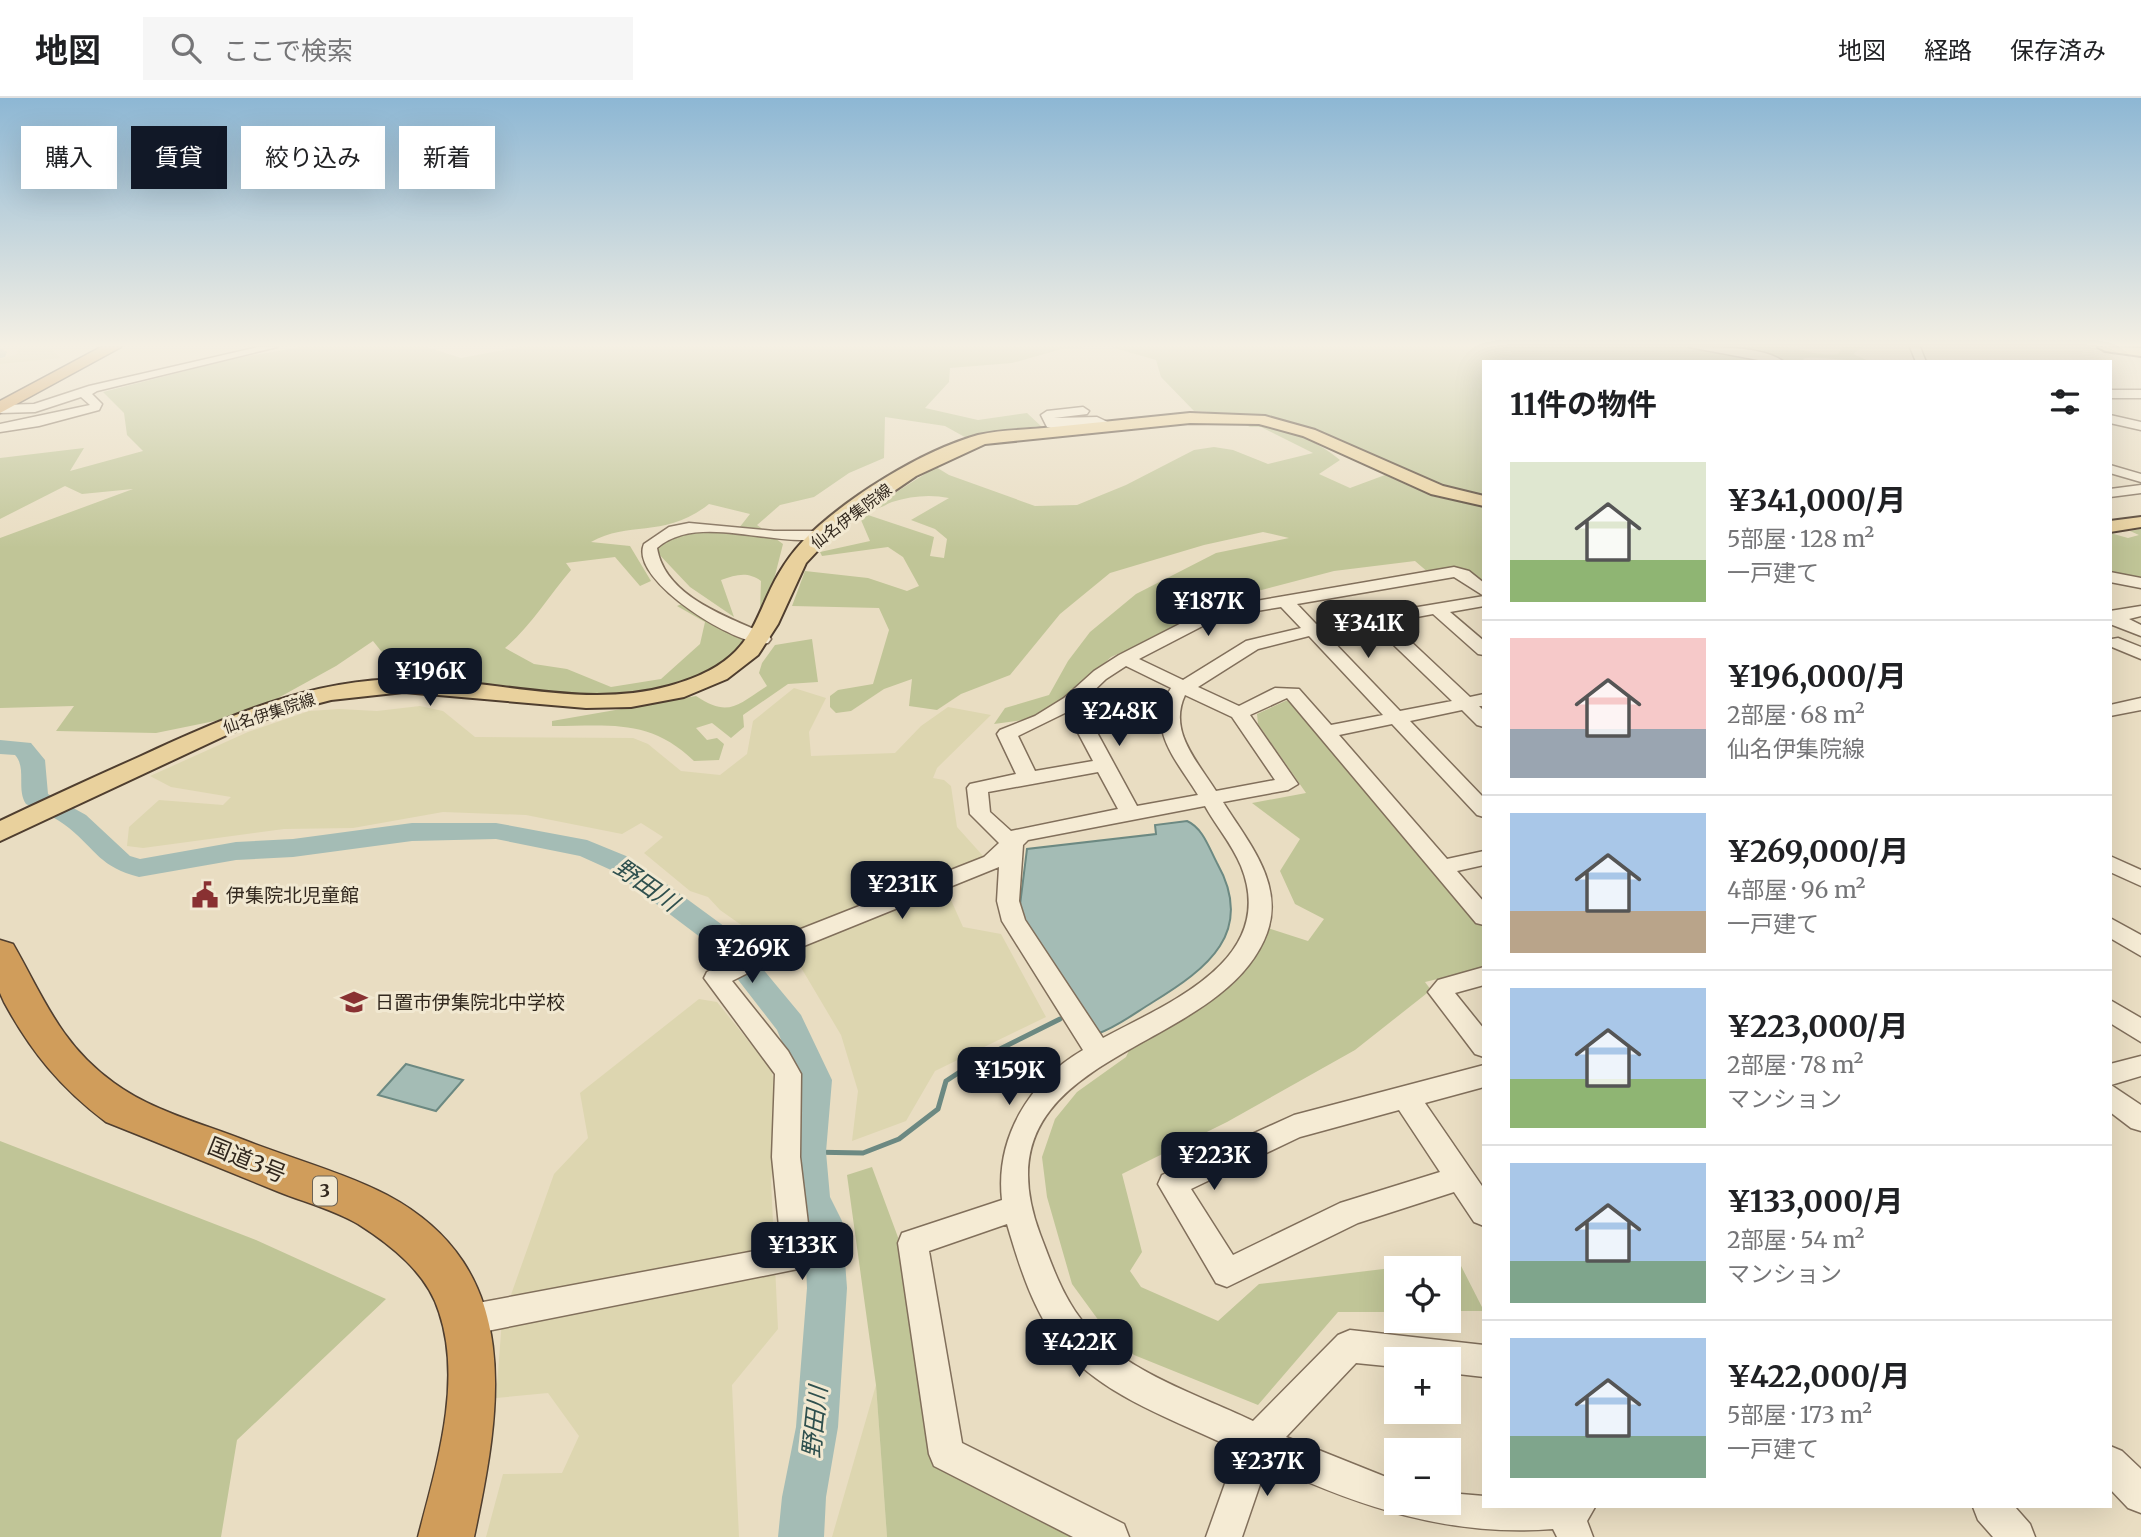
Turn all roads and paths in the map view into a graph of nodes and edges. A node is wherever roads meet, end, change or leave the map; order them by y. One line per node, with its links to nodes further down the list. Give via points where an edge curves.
1 (68, 414): 6 (street)
2 (1055, 414): 4 (street, via 1047,415 1051,424 1097,421)
3 (2112, 419): 5 (street)
4 (1108, 425): 11 (main road, 仙名伊集院線, via 1205,417 1271,421 1437,491); 14 (main road, 仙名伊集院線, via 1011,434 960,446 928,462)
5 (2141, 426)
6 (0, 428)
7 (2112, 470): 8 (street)
8 (2141, 478)
9 (2141, 489): 10 (street)
10 (2112, 493)
11 (1482, 501)
12 (2141, 522): 13 (main road)
13 (2112, 527)
14 (821, 535): 26 (main road, 仙名伊集院線, via 796,563); 26 (street, via 783,537 691,527 667,531 649,547 653,568 668,585 694,604)
15 (2112, 577): 16 (street)
16 (2141, 583)
17 (1482, 589): 18 (street, via 1463,573 1454,572)
18 (1285, 601): 24 (street); 30 (street, via 1215,613)
19 (1482, 601): 20 (street)
20 (1437, 609): 23 (street); 28 (street)
21 (2141, 611): 22 (street)
22 (2112, 618): 25 (street)
23 (1377, 619): 24 (street); 32 (street)
24 (1312, 630): 31 (street, via 1252,645); 37 (street)
25 (2141, 631)
26 (762, 639): 44 (main road, 仙名伊集院線, via 719,674 632,701 560,702 405,685 312,697 218,729)
27 (2118, 643): 29 (street)
28 (1482, 648)
29 (2141, 654)
30 (1125, 659): 31 (street); 33 (street)
31 (1184, 687): 36 (street); 41 (street, via 1174,696 1167,720)
32 (1475, 701): 37 (street)
33 (1071, 702): 39 (street); 40 (street, via 1007,734)
34 (2141, 704): 35 (street)
35 (2112, 711)
36 (1239, 713): 38 (street, via 1281,692 1293,693); 41 (street, via 1288,784)
37 (1395, 718): 38 (street); 42 (street)
38 (1325, 732): 48 (street)
39 (1106, 765): 40 (street); 43 (street)
40 (1028, 778): 45 (street, via 977,788 980,814)
41 (1210, 799): 43 (street); 56 (street, via 1254,870 1259,910 1254,935 1222,979)
42 (1482, 808)
43 (1130, 813): 45 (street, via 1021,834)
44 (0, 832)
45 (1012, 844): 56 (street, via 1008,901 1014,921); 66 (street, via 992,862 716,978 788,1074 786,1157 797,1258)
46 (1482, 858): 48 (street)
47 (2112, 864): 49 (street)
48 (1442, 867): 50 (street)
49 (2141, 879)
50 (1482, 915)
51 (0, 953): 66 (highway, 国道3号 / 3, via 30,1017 78,1080 121,1110 392,1220 447,1274)
52 (1482, 977): 55 (street, via 1440,992)
53 (2112, 1010): 54 (street)
54 (2141, 1032)
55 (1482, 1044)
56 (1098, 1051): 64 (street, via 1052,1088 1029,1121 1014,1177)
57 (2141, 1066): 58 (street)
58 (2112, 1074)
59 (1482, 1077): 61 (street)
60 (2112, 1098): 62 (street)
61 (1407, 1099): 63 (street); 63 (street, via 1294,1127 1172,1184 1227,1273 1350,1212)
62 (2141, 1120)
63 (1460, 1178): 65 (street)
64 (1017, 1208): 68 (street, via 1041,1277 1071,1333 1091,1354 1116,1373); 75 (street, via 913,1243 946,1454)
65 (1482, 1210)
66 (467, 1320): 74 (highway, 国道3号 / 3, via 474,1362 471,1427)
67 (1482, 1361): 68 (street, via 1350,1346)
68 (1257, 1442): 70 (street); 76 (street)
69 (2112, 1465): 71 (street)
70 (1384, 1495)
71 (2141, 1495)
72 (1461, 1512): 73 (street)
73 (1569, 1515)
74 (446, 1537)
75 (1111, 1537)
76 (1224, 1537)

